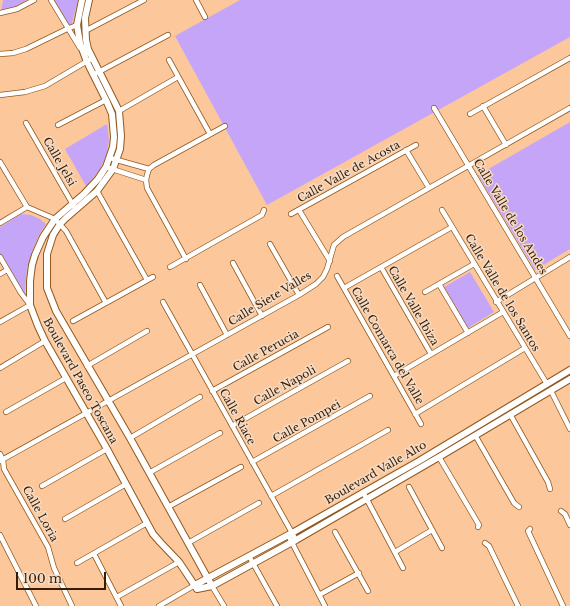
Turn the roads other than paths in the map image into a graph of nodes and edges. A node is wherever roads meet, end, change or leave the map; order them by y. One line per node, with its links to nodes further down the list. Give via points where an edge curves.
1 (34, 0): 7 (street, via 17,9)
2 (51, 0): 10 (street)
3 (82, 0): 9 (street, Boulevard Paseo Toscana)
4 (89, 0): 11 (street, Boulevard Paseo Toscana)
5 (144, 0): 11 (street)
6 (196, 0): 8 (street)
7 (0, 13)
8 (205, 17)
9 (77, 25): 10 (street); 13 (street, Boulevard Paseo Toscana)
10 (67, 29): 13 (street); 14 (street, via 26,49)
11 (85, 31): 16 (street, Boulevard Paseo Toscana)
12 (168, 35): 18 (street)
13 (82, 52): 16 (street, Boulevard Paseo Toscana)
14 (0, 54)
15 (570, 58): 22 (street)
16 (89, 60): 18 (street, Boulevard Paseo Toscana); 20 (street, via 45,86 26,92)
17 (169, 60): 19 (street)
18 (96, 74): 21 (street, Boulevard Paseo Toscana); 25 (street, Boulevard Paseo Toscana, via 115,102)
19 (178, 77): 25 (street); 30 (street)
20 (0, 95)
21 (106, 100): 28 (street); 34 (street, Boulevard Paseo Toscana, via 114,124)
22 (483, 106): 26 (street); 32 (street)
23 (434, 108): 37 (street, Calle Valle de los Andes)
24 (570, 108): 32 (street, Calle Siete Valles)
25 (118, 111): 35 (street, Boulevard Paseo Toscana, via 121,136)
26 (470, 114)
27 (26, 123): 44 (street, Calle Jelsi)
28 (58, 125)
29 (225, 126): 30 (street)
30 (210, 134): 40 (street)
31 (416, 145): 33 (street, Calle Valle de Acosta)
32 (506, 145): 37 (street, Calle Siete Valles)
33 (406, 150): 42 (street); 48 (street, Calle Valle de Acosta)
34 (110, 158): 35 (street); 38 (street, Boulevard Paseo Toscana)
35 (116, 160): 39 (street, Boulevard Paseo Toscana); 40 (street)
36 (0, 162): 45 (street)
37 (469, 166): 42 (street, Calle Siete Valles); 68 (street, Calle Valle de los Andes)
38 (106, 167): 39 (street); 44 (street, Boulevard Paseo Toscana, via 93,186)
39 (113, 169): 41 (street); 43 (street, Boulevard Paseo Toscana)
40 (149, 169): 41 (street)
41 (146, 180): 58 (street, via 150,194)
42 (429, 188): 59 (street, Calle Siete Valles, via 343,237 334,245)
43 (97, 191): 46 (street, Boulevard Paseo Toscana); 69 (street)
44 (72, 203): 46 (street, Calle Jelsi); 51 (street, Boulevard Paseo Toscana)
45 (27, 207): 51 (street); 52 (street)
46 (76, 210): 53 (street, Boulevard Paseo Toscana)
47 (264, 210): 58 (street, via 262,215)
48 (299, 210): 50 (street, Calle Valle de Acosta); 59 (street)
49 (442, 210): 54 (street, Calle Valle de los Santos)
50 (291, 214)
51 (55, 219): 53 (street); 78 (street, Boulevard Paseo Toscana, via 35,255 30,281)
52 (0, 224)
53 (60, 224): 77 (street); 93 (street, Boulevard Paseo Toscana, via 48,247 47,288 54,307)
54 (452, 227): 61 (street, Calle Valle de los Santos); 63 (street)
55 (270, 244): 74 (street)
56 (0, 257): 64 (street)
57 (570, 257): 68 (street)
58 (186, 259): 62 (street)
59 (330, 261): 74 (street, Calle Siete Valles, via 320,280)
60 (234, 263): 80 (street)
61 (474, 264): 70 (street); 76 (street, Calle Valle de los Santos)
62 (170, 267)
63 (381, 267): 72 (street); 91 (street, Calle Valle Ibiza)
64 (7, 270): 65 (street); 78 (street)
65 (0, 274)
66 (337, 276): 72 (street, Calle Comarca del Valle)
67 (153, 277): 69 (street)
68 (535, 278): 76 (street); 87 (street, Calle Valle de los Andes)
69 (147, 280): 77 (street)
70 (439, 284): 73 (street); 85 (street)
71 (200, 285): 86 (street)
72 (344, 288): 96 (street, Calle Comarca del Valle)
73 (425, 292)
74 (299, 295): 80 (street, Calle Siete Valles)
75 (163, 302): 90 (street, Calle Riace)
76 (496, 302): 79 (street, Calle Valle de los Santos)
77 (106, 303): 81 (street)
78 (30, 305): 82 (street); 88 (street, Boulevard Paseo Toscana)
79 (503, 312): 85 (street); 89 (street, Calle Valle de los Santos)
80 (262, 316): 86 (street, Calle Siete Valles)
81 (73, 321)
82 (0, 322)
83 (328, 327): 100 (street, Calle Perucia)
84 (147, 331): 93 (street)
85 (468, 333): 91 (street)
86 (227, 335): 90 (street, Calle Siete Valles)
87 (570, 336)
88 (45, 341): 94 (street); 97 (street, Boulevard Paseo Toscana)
89 (524, 348): 99 (street, Calle Valle de los Santos); 107 (street)
90 (192, 354): 100 (street, Calle Riace); 104 (street, Calle Siete Valles)
91 (431, 354): 96 (street)
92 (348, 361): 110 (street, Calle Napoli)
93 (87, 366): 104 (street, Boulevard Paseo Toscana)
94 (0, 368)
95 (570, 370): 99 (street, Boulevard Valle Alto)
96 (394, 376): 107 (street, Calle Comarca del Valle)
97 (66, 378): 105 (street); 106 (street, Boulevard Paseo Toscana)
98 (570, 379): 101 (street, Boulevard Valle Alto)
99 (547, 384): 127 (street, Boulevard Valle Alto)
100 (212, 391): 110 (street, Calle Riace)
101 (551, 391): 108 (street, Boulevard Valle Alto); 111 (street)
102 (370, 396): 120 (street, Calle Pompei)
103 (200, 397): 115 (street)
104 (108, 401): 106 (street, Calle Siete Valles); 115 (street, Boulevard Paseo Toscana)
105 (6, 412)
106 (86, 413): 116 (street, Boulevard Paseo Toscana); 119 (street, Calle Siete Valles)
107 (415, 414): 109 (street, Calle Comarca del Valle)
108 (510, 414): 114 (street, Boulevard Valle Alto); 126 (street)
109 (421, 424)
110 (232, 426): 120 (street, Calle Riace)
111 (570, 429)
112 (388, 430): 128 (street)
113 (220, 432): 122 (street)
114 (475, 435): 118 (street, Boulevard Valle Alto); 132 (street, via 514,503)
115 (130, 438): 122 (street, Boulevard Paseo Toscana)
116 (107, 449): 123 (street, Boulevard Paseo Toscana); 124 (street)
117 (0, 454): 119 (street, Calle Loria)
118 (439, 457): 129 (street, Boulevard Valle Alto); 137 (street, via 479,525)
119 (2, 461): 162 (street, Calle Loria, via 4,469 48,547 54,568)
120 (252, 462): 128 (street, Calle Riace)
121 (241, 467): 131 (street)
122 (149, 473): 131 (street, Boulevard Paseo Toscana)
123 (126, 484): 134 (street); 135 (street, Boulevard Paseo Toscana)
124 (42, 486)
125 (409, 488): 139 (street)
126 (550, 489)
127 (363, 492): 129 (street); 141 (street, Boulevard Valle Alto)
128 (271, 496): 141 (street, Calle Riace)
129 (367, 499): 143 (street, Boulevard Valle Alto); 147 (street)
130 (259, 503): 144 (street)
131 (168, 507): 144 (street, Boulevard Paseo Toscana)
132 (519, 507)
133 (561, 510): 136 (street)
134 (65, 519)
135 (147, 523): 148 (street); 150 (street, Boulevard Paseo Toscana, via 160,542)
136 (570, 525)
137 (478, 528)
138 (530, 529): 169 (street, via 528,531)
139 (432, 530): 146 (street); 147 (street)
140 (335, 532): 154 (street)
141 (290, 534): 143 (street, Calle Riace); 149 (street, Boulevard Valle Alto)
142 (0, 535): 161 (street)
143 (294, 541): 152 (street, Boulevard Valle Alto); 159 (street, Calle Riace)
144 (188, 543): 155 (street, Boulevard Paseo Toscana)
145 (485, 543): 168 (street, via 489,546)
146 (442, 548)
147 (395, 552): 153 (street)
148 (94, 554): 151 (street); 160 (street)
149 (249, 556): 152 (street); 155 (street, Boulevard Valle Alto)
150 (179, 562): 157 (street, Boulevard Paseo Toscana); 160 (street)
151 (77, 563)
152 (252, 563): 156 (street, Boulevard Valle Alto); 166 (street)
153 (404, 568)
154 (359, 573): 158 (street); 159 (street)
155 (208, 578): 156 (street, Boulevard Paseo Toscana); 157 (street, Boulevard Valle Alto)
156 (212, 586): 157 (street, Boulevard Valle Alto); 165 (street)
157 (194, 588): 164 (street, Boulevard Valle Alto)
158 (368, 591)
159 (319, 595): 167 (street, Calle Riace)
160 (117, 597): 163 (street)
161 (36, 606)
162 (72, 606)
163 (121, 606)
164 (159, 606)
165 (224, 606)
166 (277, 606)
167 (325, 606)
168 (518, 606)
169 (563, 606)

